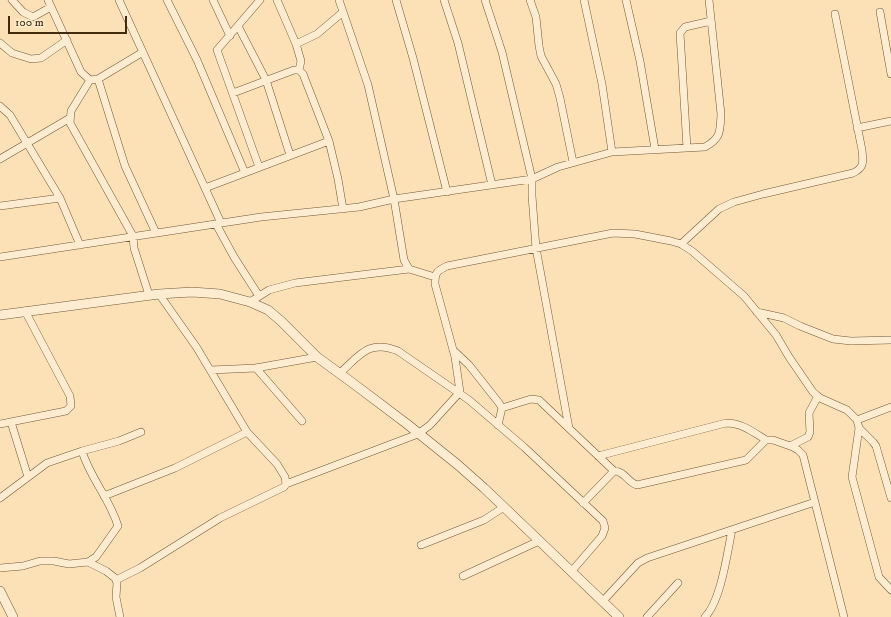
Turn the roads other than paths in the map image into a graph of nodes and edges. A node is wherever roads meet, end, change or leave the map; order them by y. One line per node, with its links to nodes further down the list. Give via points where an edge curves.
1 (12, 0): 16 (street, via 33,17)
2 (48, 0): 16 (street)
3 (119, 0): 27 (street)
4 (167, 0): 46 (street, via 197,60)
5 (213, 0): 22 (street)
6 (260, 0): 21 (street)
7 (277, 0): 25 (street)
8 (339, 0): 17 (street)
9 (396, 0): 50 (street)
10 (444, 0): 48 (street, via 458,43)
11 (485, 0): 47 (street, via 502,52)
12 (530, 0): 44 (street, via 536,17 542,56 560,98)
13 (584, 0): 41 (street, via 602,84)
14 (626, 0): 40 (street, via 640,61)
15 (709, 0): 20 (street)
16 (51, 7): 23 (street)
17 (343, 12): 25 (street, via 317,34); 52 (street, via 368,85)
18 (880, 12): 26 (street)
19 (836, 14): 36 (street)
20 (711, 21): 39 (street, via 685,27 680,33); 39 (street, via 721,114 720,133 705,147)
21 (238, 26): 22 (street); 31 (street)
22 (230, 36): 32 (street, via 217,50)
23 (67, 40): 24 (street, via 36,59 12,53); 30 (street, via 81,72)
24 (0, 43)
25 (296, 44): 28 (street, via 301,61)
26 (889, 48): 29 (street)
27 (143, 52): 30 (street); 49 (street)
28 (299, 70): 31 (street); 37 (street, via 303,74)
29 (891, 74)
30 (94, 80): 34 (street, via 71,111); 56 (street, via 125,166)
31 (266, 80): 32 (street); 42 (street)
32 (233, 93): 45 (street)
33 (0, 106): 38 (street, via 10,115)
34 (70, 118): 38 (street); 57 (street, via 70,123)
35 (891, 121): 36 (street)
36 (857, 128): 58 (street, via 863,163 859,170 734,202 719,209)
37 (329, 141): 42 (street); 54 (street)
38 (28, 143): 43 (street); 51 (street)
39 (687, 148): 40 (street)
40 (655, 150): 41 (street)
41 (612, 152): 44 (street)
42 (290, 155): 45 (street)
43 (1, 158)
44 (573, 162): 47 (street, via 558,166)
45 (259, 167): 46 (street)
46 (245, 173): 49 (street)
47 (532, 179): 48 (street); 60 (street)
48 (492, 185): 50 (street)
49 (205, 188): 55 (street)
50 (447, 192): 52 (street)
51 (60, 198): 53 (street); 59 (street)
52 (394, 199): 54 (street); 62 (street, via 404,260)
53 (0, 206)
54 (343, 209): 55 (street)
55 (219, 223): 56 (street); 65 (street, via 234,257)
56 (156, 233): 57 (street)
57 (133, 236): 59 (street); 64 (street, via 134,248)
58 (681, 244): 60 (street, via 635,234 614,233); 68 (street, via 744,296)
59 (80, 245): 61 (street)
60 (536, 248): 63 (street, via 447,266 438,271); 85 (street)
61 (0, 257)
62 (409, 269): 63 (street); 65 (street, via 295,283 268,290)
63 (435, 277): 71 (street)
64 (154, 294): 66 (street, via 213,293); 67 (street); 74 (street)
65 (259, 296): 66 (street)
66 (250, 302): 72 (street, via 268,310)
67 (25, 311): 69 (street); 82 (street, via 70,396 71,406 66,410)
68 (756, 312): 70 (street, via 784,318 833,339); 77 (street, via 776,335)
69 (0, 315)
70 (891, 340)
71 (453, 350): 76 (street); 79 (street)
72 (317, 357): 73 (street); 75 (street)
73 (256, 368): 74 (street); 81 (street)
74 (211, 370): 88 (street)
75 (340, 374): 76 (street, via 365,350 376,346 388,347); 89 (street)
76 (460, 392): 84 (street); 89 (street, via 430,425)
77 (818, 396): 80 (street, via 847,410); 91 (street, via 809,413 808,437)
78 (891, 407): 80 (street)
79 (502, 408): 84 (street); 85 (street, via 531,399 539,400)
80 (857, 420): 86 (street)
81 (302, 421)
82 (11, 422): 83 (street); 95 (street)
83 (0, 424)
84 (498, 425): 101 (street)
85 (569, 428): 93 (street)
86 (859, 428): 99 (street, via 876,446); 112 (street, via 852,477 879,577)
87 (141, 432): 92 (street)
88 (247, 432): 96 (street, via 277,464); 97 (street, via 175,468)
89 (418, 434): 96 (street); 102 (street, via 458,465)
90 (766, 440): 91 (street); 93 (street, via 745,427 726,423); 94 (street, via 746,460 636,485 622,473)
91 (790, 446): 100 (street, via 802,455)
92 (82, 451): 95 (street, via 47,463); 97 (street, via 86,465)
93 (598, 456): 94 (street)
94 (614, 471): 101 (street)
95 (28, 477): 98 (street)
96 (286, 484): 110 (street, via 220,518)
97 (104, 496): 106 (street, via 118,526 96,557)
98 (0, 498)
99 (891, 498)
100 (815, 502): 103 (street); 120 (street)
101 (584, 503): 108 (street, via 603,521 605,528 602,536)
102 (504, 507): 104 (street); 105 (street, via 484,520)
103 (732, 530): 114 (street, via 647,558 638,563); 119 (street, via 717,598)
104 (539, 541): 108 (street); 109 (street)
105 (421, 545)
106 (88, 562): 107 (street, via 69,564 40,561); 110 (street, via 113,575)
107 (0, 568)
108 (571, 572): 114 (street)
109 (463, 576)
110 (116, 580): 116 (street)
111 (678, 583): 118 (street)
112 (891, 590)
113 (0, 591): 115 (street)
114 (602, 602): 117 (street)
115 (11, 616)
116 (120, 617)
117 (619, 617)
118 (647, 617)
119 (705, 617)
120 (844, 617)

